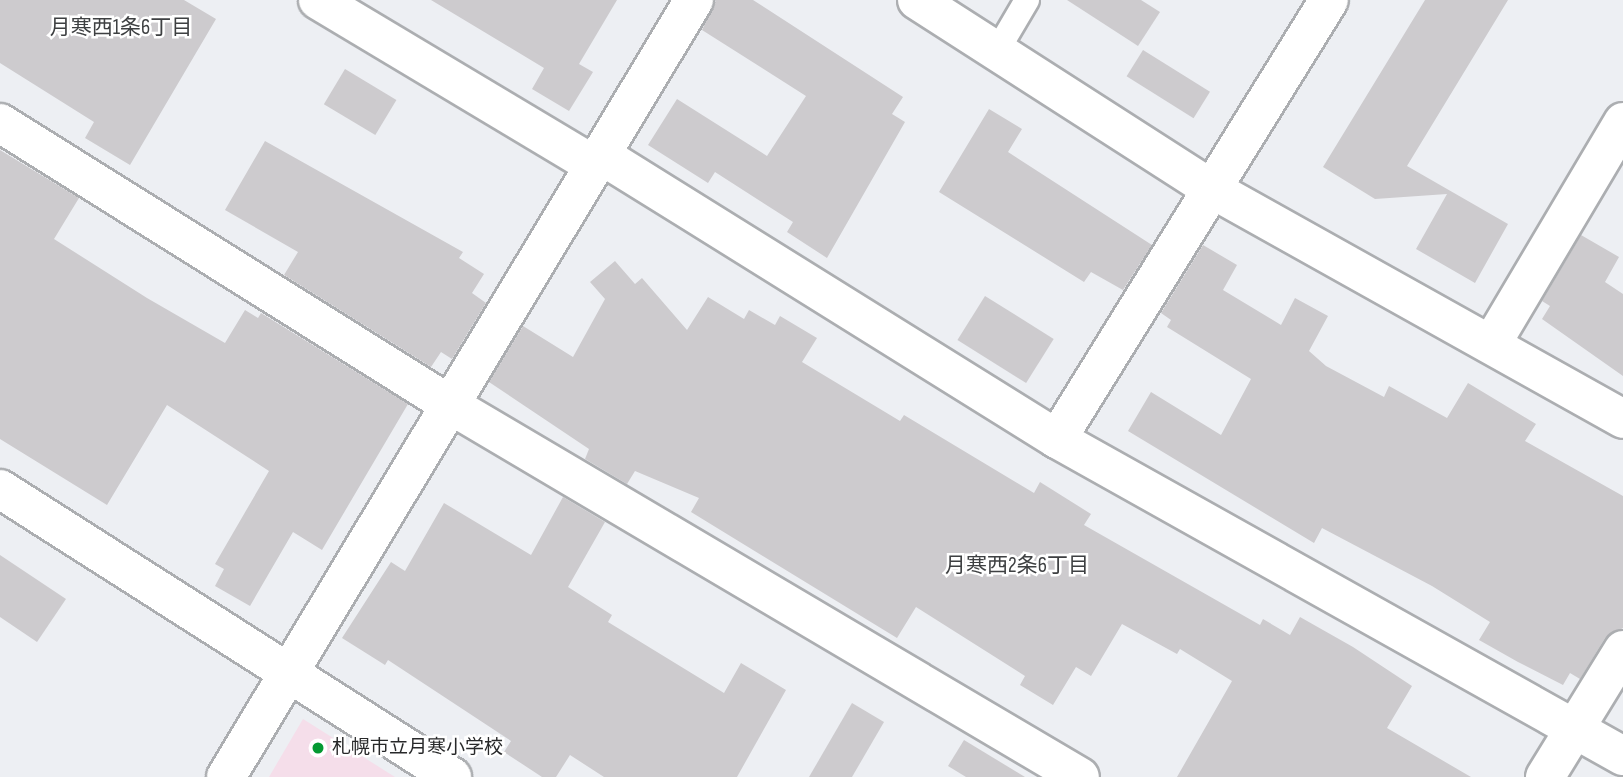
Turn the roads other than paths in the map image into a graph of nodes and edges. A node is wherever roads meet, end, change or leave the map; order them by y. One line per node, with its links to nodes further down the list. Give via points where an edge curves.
1 (318, 0): 9 (street)
2 (694, 0): 9 (street)
3 (917, 0): 6 (street)
4 (1027, 0): 6 (lane)
5 (1329, 0): 10 (street)
6 (997, 51): 10 (street)
7 (1623, 121): 11 (street)
8 (0, 123): 12 (street)
9 (597, 160): 12 (street); 14 (street)
10 (1210, 188): 11 (street); 14 (street)
11 (1493, 343): 13 (street)
12 (447, 403): 17 (street); 22 (street)
13 (1623, 419)
14 (1057, 439): 18 (street)
15 (0, 489): 17 (street)
16 (1623, 650): 18 (street)
17 (286, 673): 20 (street); 21 (street)
18 (1576, 728): 19 (street); 23 (street)
19 (1623, 756)
20 (226, 777)
21 (453, 777)
22 (1080, 777)
23 (1545, 777)

